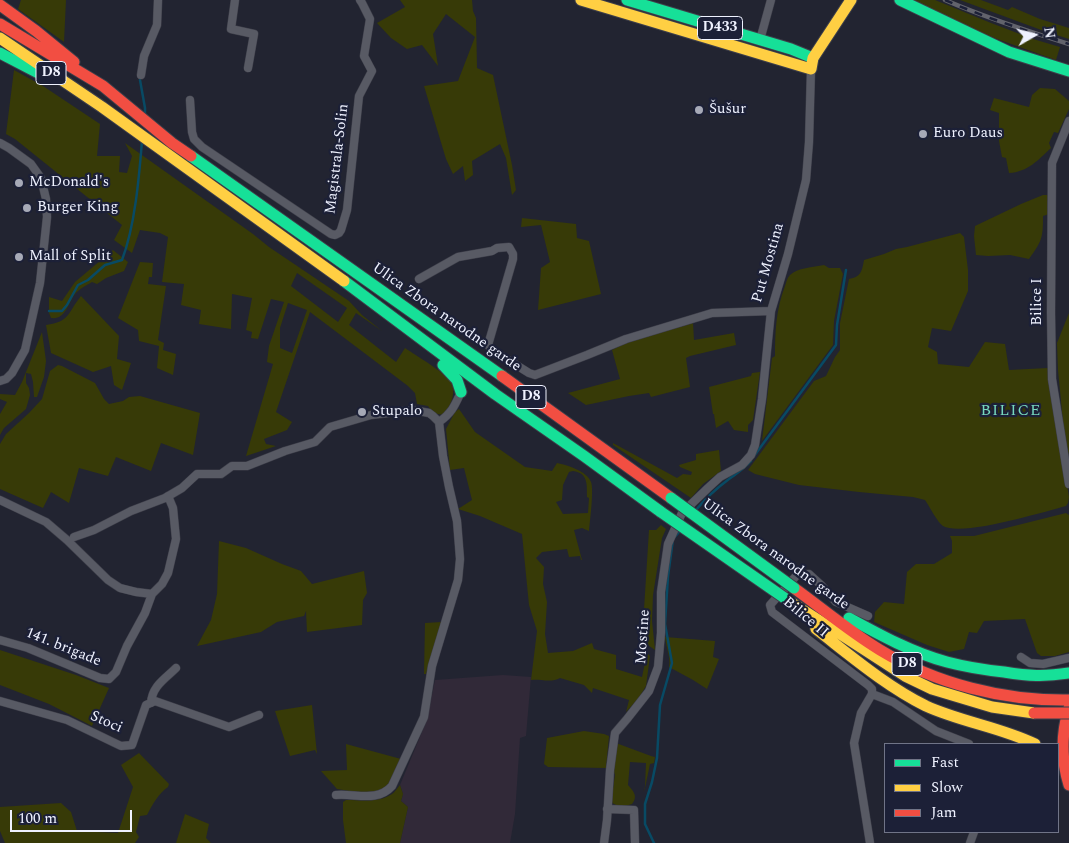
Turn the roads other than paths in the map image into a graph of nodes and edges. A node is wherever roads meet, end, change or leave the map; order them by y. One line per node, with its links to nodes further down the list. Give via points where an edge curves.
1 (158, 0): 17 (street, via 157,25 144,56)
2 (235, 0): 15 (street, via 231,29 254,34)
3 (360, 0): 19 (street, Magistrala-Solin, via 370,19 364,56 372,71 359,96 347,210 339,233 331,234 202,147 192,132)
4 (581, 0): 14 (main road, D433)
5 (627, 0): 12 (main road, D433)
6 (771, 0): 12 (street)
7 (851, 0): 14 (main road)
8 (900, 0): 16 (main road, via 1009,52)
9 (0, 5): 18 (main road)
10 (0, 24): 18 (main road, Ulica Zbora narodne garde / D8)
11 (0, 38): 20 (main road, Ulica Zbora narodne garde / D8)
12 (760, 40): 14 (main road, D433, via 796,51)
13 (0, 53): 20 (main road)
14 (812, 64): 24 (street, Put Mostina, via 806,180)
15 (248, 68)
16 (1069, 71)
17 (141, 75)
18 (103, 86): 34 (main road, Ulica Zbora narodne garde / D8, bridge, via 172,143)
19 (190, 100)
20 (102, 107): 25 (main road, Ulica Zbora narodne garde / D8)
21 (1069, 121): 29 (street, Bilice I, via 1052,162 1051,264 1052,378)
22 (0, 143): 26 (street, via 32,164 41,178 48,217 40,283 25,350 12,373)
23 (419, 279): 24 (street, via 458,257 509,247 513,260 488,343 497,354 535,375 626,339 712,313)
24 (771, 311): 32 (street, Put Mostina, via 755,445 742,464 720,477)
25 (432, 348): 27 (main road, via 460,384); 37 (main road, Ulica Zbora narodne garde / D8, bridge)
26 (0, 381)
27 (461, 392): 28 (street, via 448,416)
28 (439, 422): 30 (street, via 429,413 413,410 371,415 330,427 315,442 247,466 232,466 221,474 197,474); 57 (street, via 460,554 458,580 432,666 424,718 389,790 376,796)
29 (1069, 484)
30 (168, 496): 33 (street); 35 (street, 141. brigade, via 173,508 176,539 168,573)
31 (0, 500): 35 (street, via 46,522 120,588)
32 (682, 513): 58 (street, Mostine, via 668,544 661,592 658,667 649,691 614,733)
33 (74, 537)
34 (794, 588): 42 (main road, via 816,596 867,628 936,659 1004,674 1049,676); 45 (main road, Ulica Zbora narodne garde / D8, via 869,642 912,667 966,687 997,694 1038,700)
35 (152, 594): 38 (street, 141. brigade, via 116,672 109,679)
36 (868, 616): 44 (street, Bilice II, via 836,602 809,574 797,575 770,605 772,612 868,685)
37 (813, 617): 43 (main road, via 816,629); 50 (main road, Ulica Zbora narodne garde / D8, bridge, via 905,676 932,689 992,707 1034,713)
38 (0, 640)
39 (1021, 658): 40 (street, via 1043,664)
40 (1069, 658)
41 (176, 668): 48 (street, via 156,687)
42 (1069, 672)
43 (900, 692): 47 (street); 53 (main road, via 944,713)
44 (872, 694): 47 (street, Bilice II); 61 (street, via 861,713 854,743)
45 (1069, 700)
46 (0, 701): 48 (street, Stoci, via 67,720 122,746 132,745 146,704)
47 (893, 702): 52 (street, Bilice II, via 936,731)
48 (151, 703): 51 (street, via 155,701 229,727)
49 (1069, 708): 55 (main road, via 1062,746)
50 (1069, 713)
51 (259, 715)
52 (966, 743)
53 (1033, 743)
54 (1059, 777): 56 (main road)
55 (1069, 786)
56 (1069, 794)
57 (336, 795)
58 (607, 809): 59 (street, Mostine); 60 (street, via 634,810)
59 (604, 843)
60 (635, 843)
61 (870, 843)

